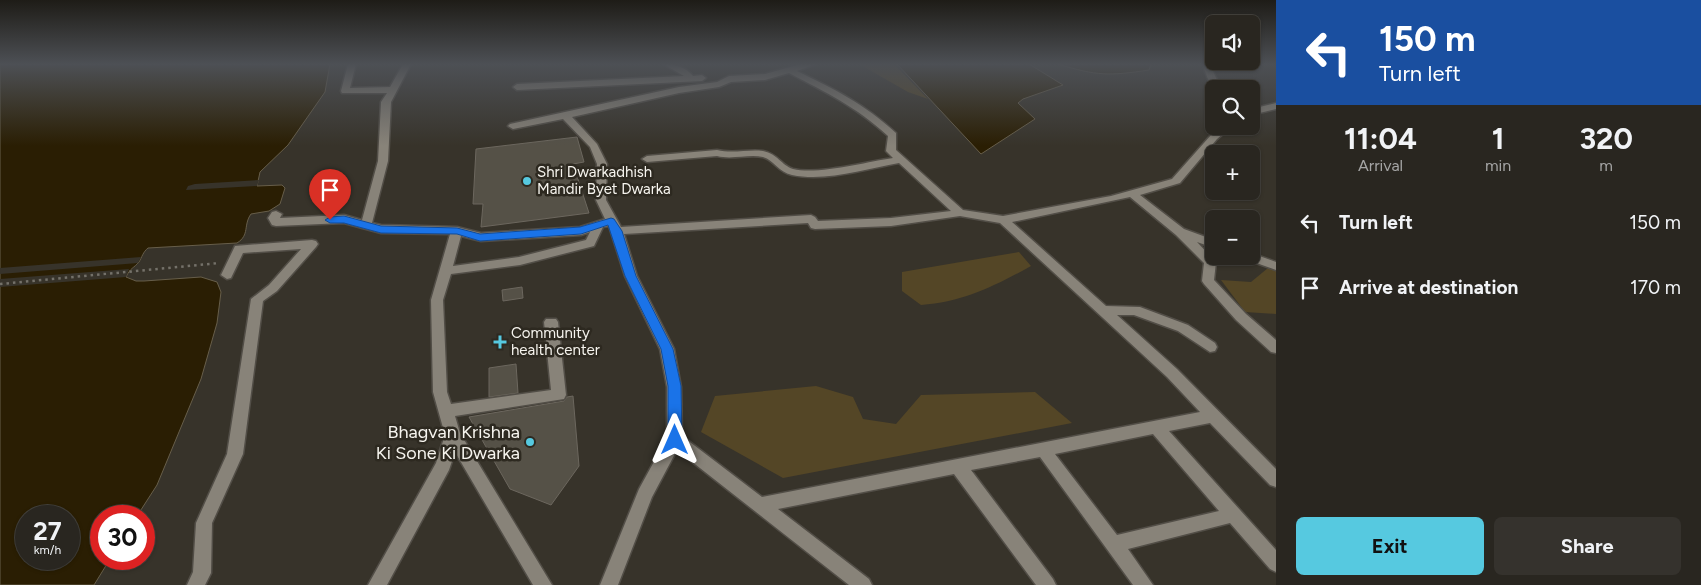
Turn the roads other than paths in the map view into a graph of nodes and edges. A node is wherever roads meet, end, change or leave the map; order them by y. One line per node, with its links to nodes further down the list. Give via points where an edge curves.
1 (392, 91): 15 (street, via 386,102 383,162)
2 (673, 91): 6 (street)
3 (832, 91): 10 (street, via 872,116 893,136 891,151)
4 (1276, 106): 5 (street)
5 (1260, 110)
6 (565, 116): 7 (street); 17 (street, via 594,146 602,164 601,200)
7 (513, 126)
8 (1215, 135): 11 (street, via 1176,181)
9 (646, 159): 10 (street, via 717,153 725,156 762,154 773,157 783,169 795,172)
10 (901, 160): 12 (street)
11 (1131, 193): 14 (street); 19 (street)
12 (960, 213): 14 (street); 17 (street, via 891,222 815,225 811,219)
13 (276, 214): 15 (street, via 276,222 344,219)
14 (1003, 220): 25 (street)
15 (366, 225): 18 (street, via 381,229)
16 (599, 225): 17 (street); 18 (street, via 581,231 480,237); 24 (street, via 590,243 520,261)
17 (614, 226): 33 (street, via 631,276 667,349 674,386)
18 (457, 231): 24 (street)
19 (1180, 232): 20 (street); 28 (street, via 1210,262 1208,281)
20 (1205, 241)
21 (1260, 260): 22 (street)
22 (1276, 266)
23 (230, 268): 41 (street, via 239,249 312,244 273,288 258,299 235,454 204,524 202,573)
24 (445, 271): 29 (street, via 437,300 440,392)
25 (1104, 312): 27 (street, via 1135,310 1183,328); 30 (street, via 1172,373)
26 (551, 322): 29 (street, via 558,395)
27 (1210, 347)
28 (1276, 348)
29 (446, 411): 32 (street)
30 (1216, 419): 31 (street, via 1213,416); 36 (street)
31 (1156, 427): 34 (street); 38 (street)
32 (453, 435): 42 (street, via 443,465); 43 (street)
33 (675, 440): 37 (street); 44 (street, via 645,494)
34 (1043, 449): 35 (street); 39 (street)
35 (958, 466): 37 (street); 46 (street)
36 (1276, 480)
37 (759, 505): 45 (street)
38 (1234, 515): 39 (street); 40 (street)
39 (1114, 544): 47 (street)
40 (1276, 564)
41 (196, 585)
42 (377, 585)
43 (543, 585)
44 (609, 585)
45 (863, 585)
46 (1047, 585)
47 (1144, 585)

